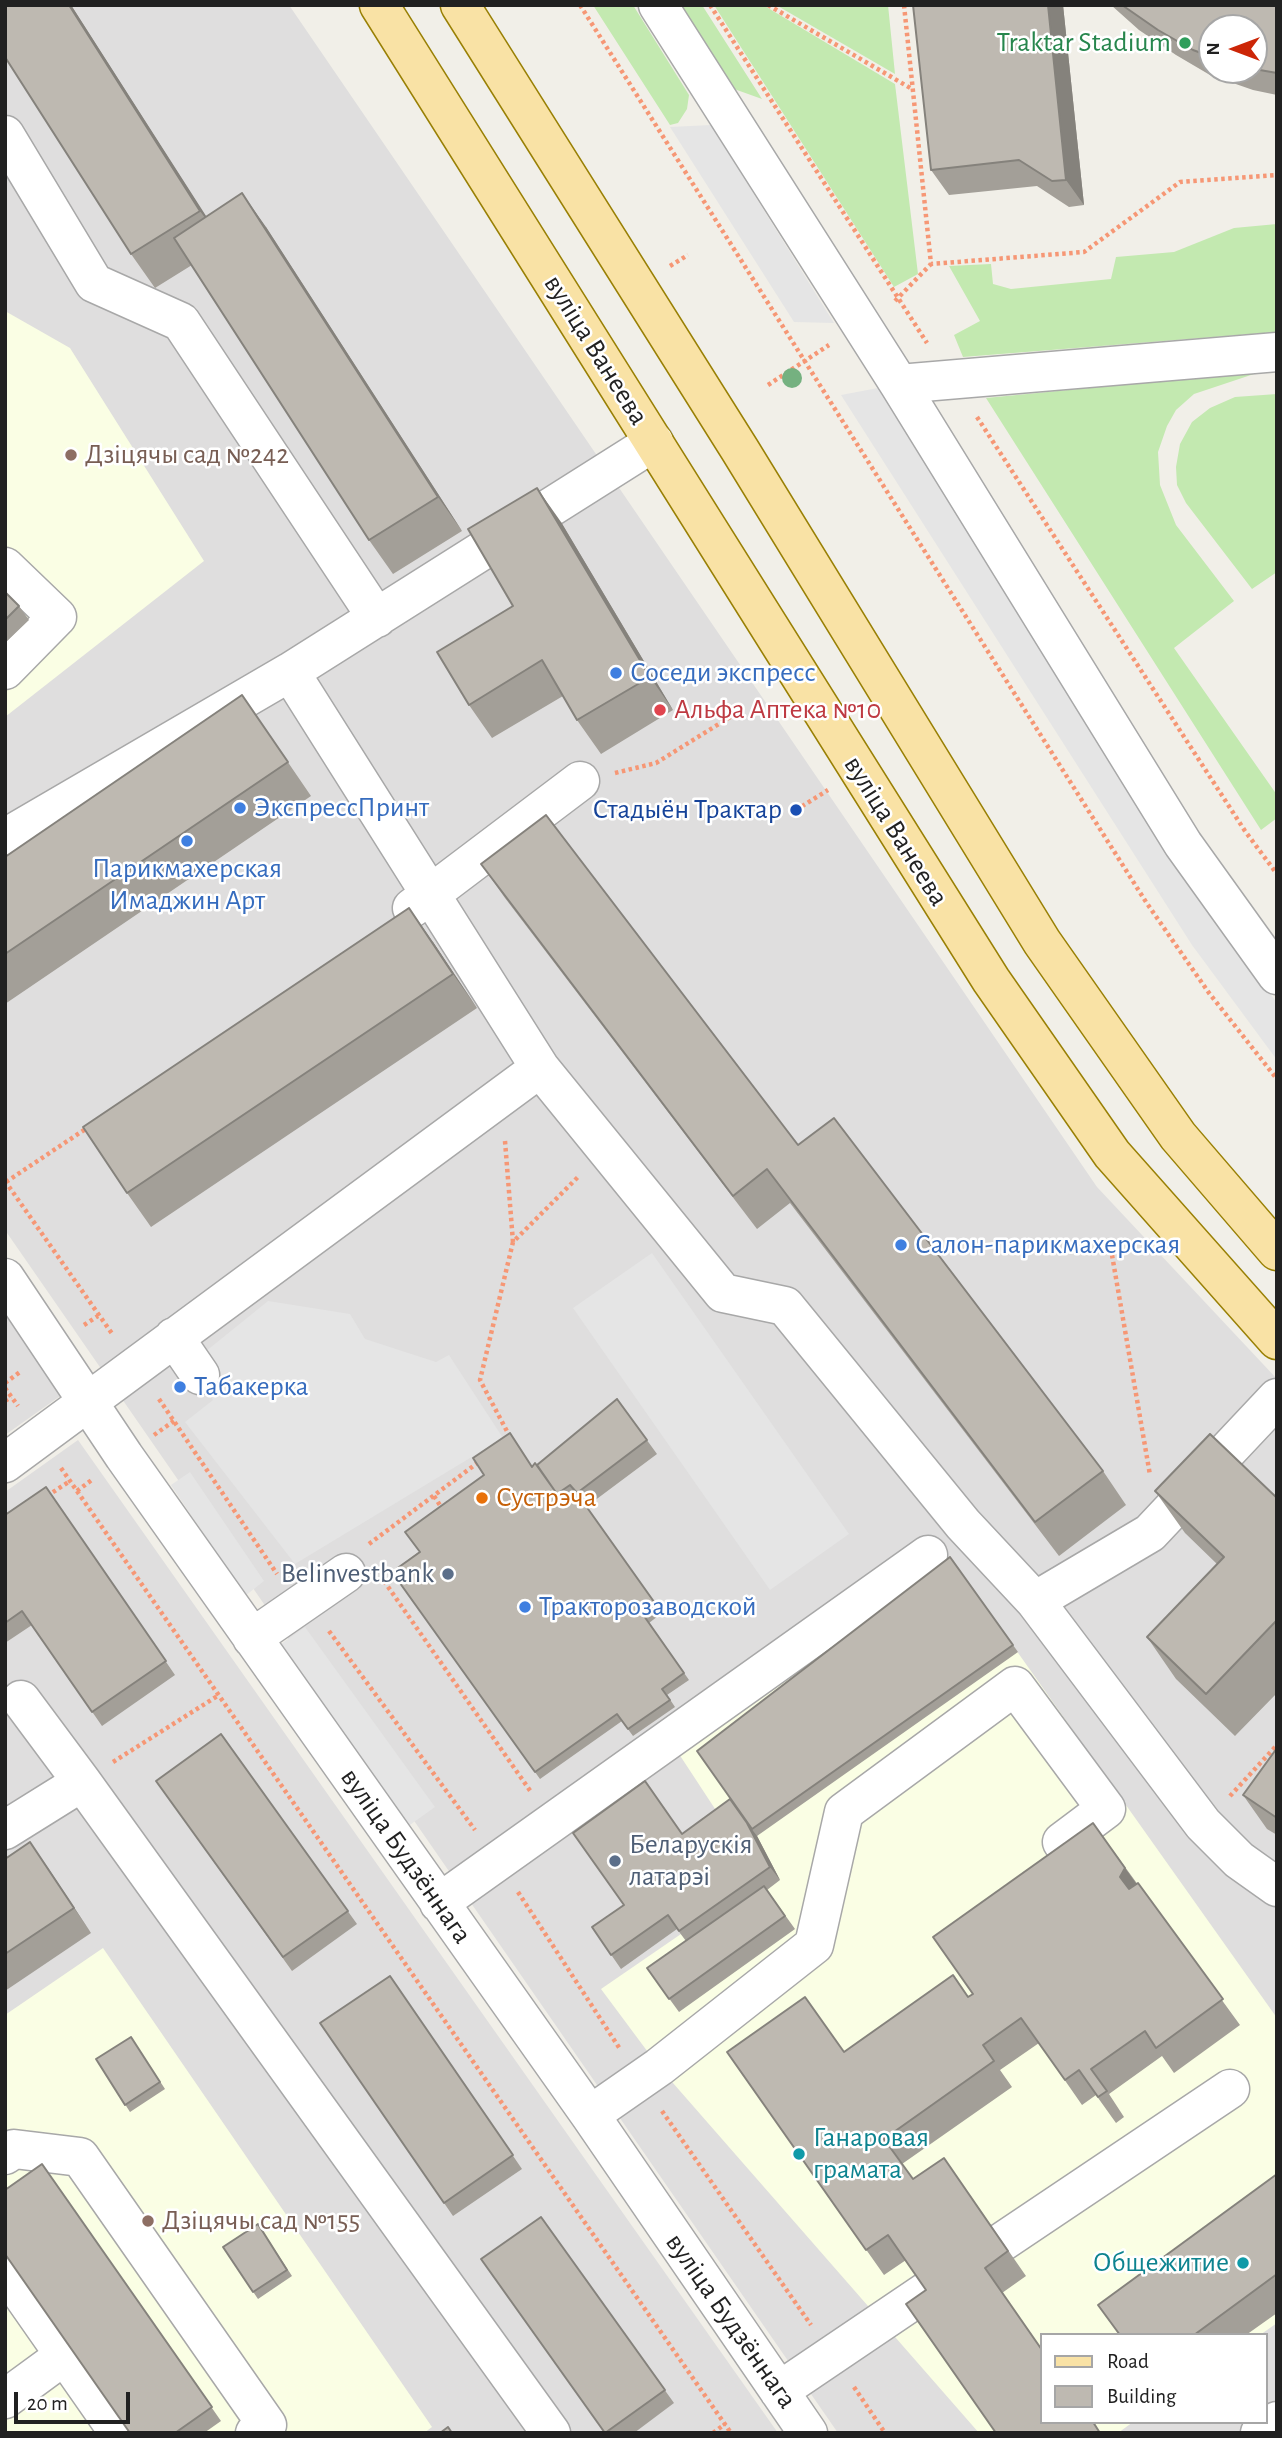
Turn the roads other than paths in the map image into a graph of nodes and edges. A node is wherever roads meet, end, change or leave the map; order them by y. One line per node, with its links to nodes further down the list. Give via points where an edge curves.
1 (379, 5): 7 (main road, вуліца Ванеева)
2 (460, 5): 18 (main road, via 1042,942 1178,1136)
3 (658, 5): 6 (street)
4 (5, 135): 9 (street, via 94,283 181,322)
5 (1277, 352): 6 (street)
6 (899, 384): 16 (street, via 1183,844)
7 (654, 442): 9 (street); 21 (main road, вуліца Ванеева, via 991,980 1112,1154)
8 (5, 567): 10 (street, via 57,617)
9 (377, 618): 11 (street)
10 (5, 670)
11 (290, 672): 13 (street); 14 (street)
12 (580, 781): 14 (street)
13 (5, 838)
14 (431, 895): 15 (street); 17 (street)
15 (385, 926)
16 (1277, 975)
17 (540, 1068): 20 (street); 28 (street, via 723,1293 785,1306 963,1524)
18 (1277, 1251)
19 (5, 1278): 24 (street, вуліца Будзённага)
20 (174, 1337): 22 (street); 24 (street)
21 (1277, 1340)
22 (200, 1375)
23 (1277, 1398): 28 (street, via 1150,1533)
24 (88, 1403): 25 (street); 29 (street, вуліца Будзённага)
25 (5, 1463)
26 (928, 1555): 35 (street)
27 (361, 1564): 29 (street)
28 (1035, 1601): 34 (street, via 1202,1824 1239,1860)
29 (252, 1639): 35 (street, вуліца Будзённага)
30 (21, 1700): 31 (street)
31 (82, 1782): 32 (street); 48 (street)
32 (5, 1830)
33 (1062, 1842): 37 (street, via 1106,1809 1015,1686 844,1812 814,1945)
34 (1277, 1887)
35 (439, 1903): 37 (street, вуліца Будзённага)
36 (1230, 2089): 39 (street)
37 (590, 2115): 43 (street, вуліца Будзённага)
38 (5, 2155): 47 (street, via 15,2149 80,2157 267,2425)
39 (1002, 2242)
40 (5, 2270): 42 (street)
41 (928, 2291): 43 (street)
42 (65, 2356): 44 (street); 46 (street)
43 (779, 2391): 49 (street, вуліца Будзённага)
44 (5, 2399)
45 (1277, 2421): 50 (street)
46 (119, 2433)
47 (255, 2433)
48 (551, 2433)
49 (808, 2433)
50 (1260, 2433)

